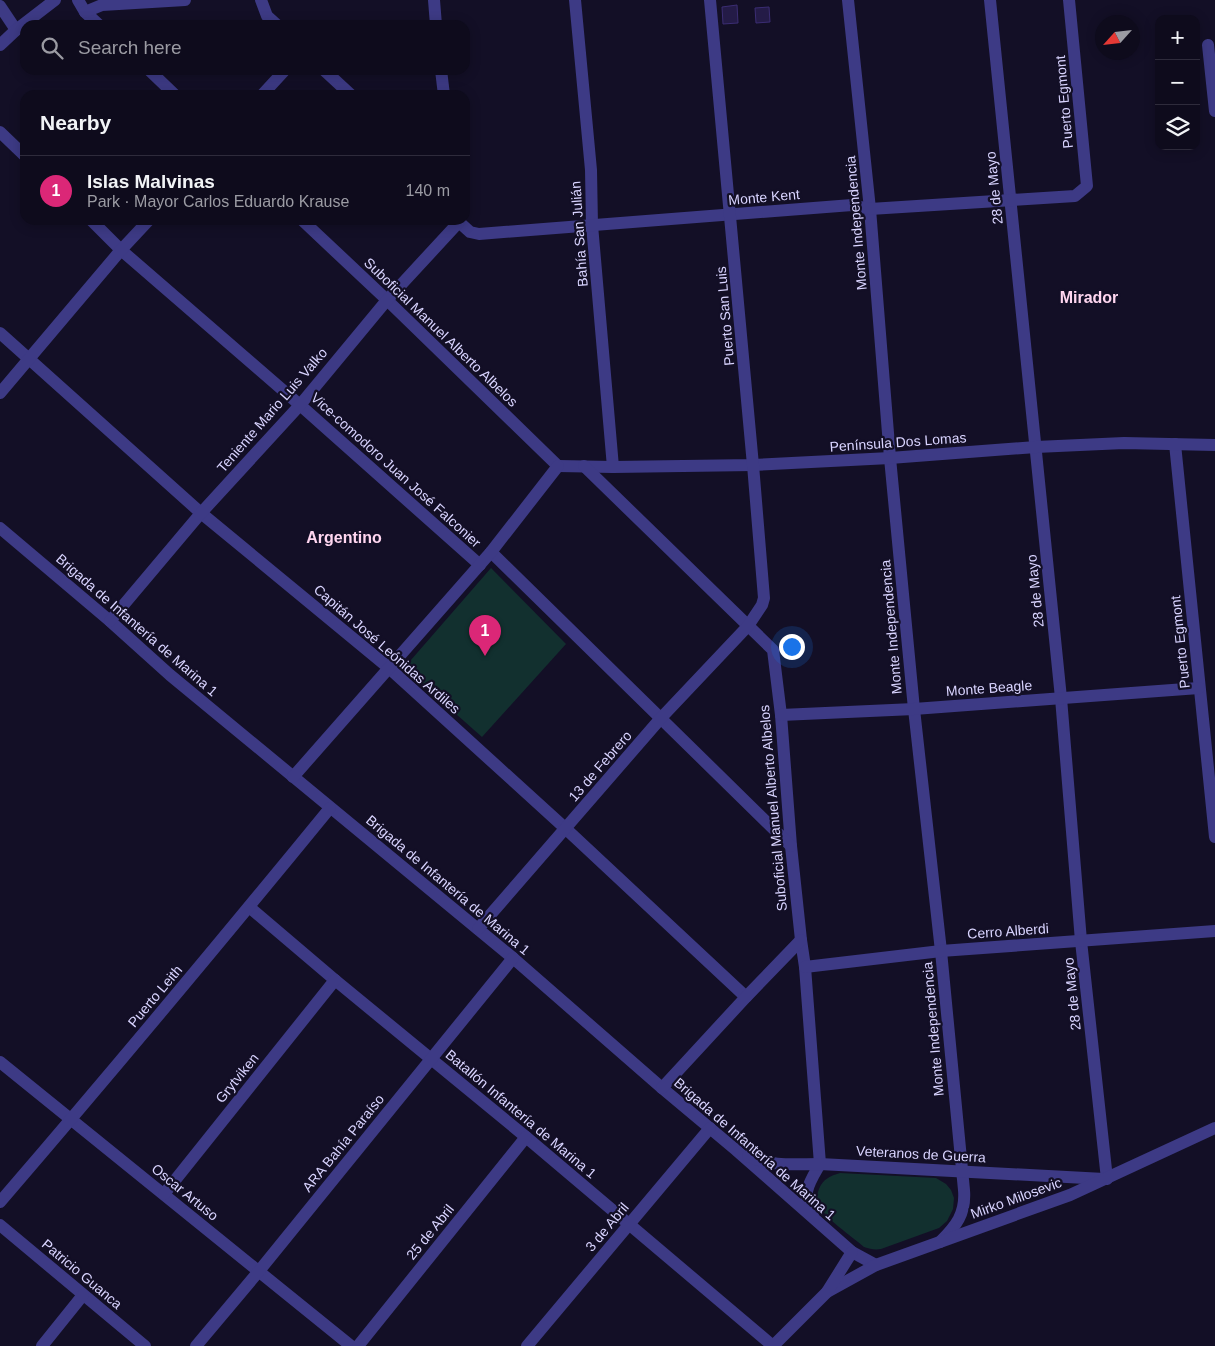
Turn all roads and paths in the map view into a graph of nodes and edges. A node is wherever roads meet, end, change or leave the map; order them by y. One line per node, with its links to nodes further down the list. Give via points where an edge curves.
1 (55, 0): 13 (street)
2 (78, 0): 12 (street)
3 (185, 0): 12 (street, via 102,5)
4 (261, 0): 15 (street)
5 (434, 0): 16 (street)
6 (575, 0): 41 (street, Bahía San Julián)
7 (710, 0): 35 (street, Puerto San Luis)
8 (848, 0): 34 (street, Monte Independencia)
9 (990, 0): 33 (street, 28 de Mayo)
10 (1069, 0): 32 (street, Puerto Egmont, via 1087,186)
11 (0, 6): 18 (street)
12 (85, 12): 14 (street)
13 (29, 20)
14 (94, 20)
15 (271, 20)
16 (436, 20)
17 (20, 27): 18 (street)
18 (16, 30): 19 (street)
19 (0, 45)
20 (1208, 45): 29 (street)
21 (153, 75): 25 (street)
22 (280, 75): 26 (street)
23 (329, 75): 27 (street)
24 (442, 75): 28 (street)
25 (170, 90)
26 (267, 90)
27 (346, 90)
28 (443, 90)
29 (1215, 111)
30 (0, 132): 31 (street)
31 (20, 151)
32 (1075, 196): 33 (street, Monte Kent)
33 (1011, 200): 34 (street, Monte Kent); 50 (street, 28 de Mayo)
34 (870, 209): 35 (street, Monte Kent, via 852,204); 51 (street, Monte Independencia)
35 (731, 214): 41 (street, Monte Kent); 52 (street, Puerto San Luis)
36 (95, 225): 42 (street, Vice-comodoro Juan José Falconier)
37 (144, 225): 42 (street)
38 (307, 225): 43 (street, Suboficial Manuel Alberto Albelos)
39 (454, 225): 43 (street, Teniente Mario Luis Valko)
40 (462, 225): 41 (street, Monte Kent, via 470,232 479,234)
41 (592, 225): 55 (street, Bahía San Julián)
42 (121, 250): 45 (street); 47 (street, Vice-comodoro Juan José Falconier)
43 (387, 300): 47 (street, Teniente Mario Luis Valko); 53 (street, Suboficial Manuel Alberto Albelos)
44 (0, 333): 45 (street, Capitán José Leónidas Ardiles)
45 (30, 359): 46 (street); 56 (street, Capitán José Leónidas Ardiles)
46 (0, 393)
47 (300, 405): 56 (street, Teniente Mario Luis Valko); 59 (street, Vice-comodoro Juan José Falconier)
48 (1175, 444): 49 (street, Península Dos Lomas); 50 (street, Península Dos Lomas, via 1124,442); 63 (street, Puerto Egmont)
49 (1215, 445)
50 (1036, 448): 51 (street, Península Dos Lomas); 64 (street, 28 de Mayo)
51 (890, 458): 52 (street, Península Dos Lomas); 65 (street, Monte Independencia)
52 (753, 465): 55 (street, Península Dos Lomas); 61 (street, Puerto San Luis, via 764,598)
53 (558, 466): 54 (street, Península Dos Lomas); 58 (street)
54 (584, 466): 55 (street, Península Dos Lomas); 61 (street, Suboficial Manuel Alberto Albelos)
55 (613, 467)
56 (201, 512): 60 (street, Teniente Mario Luis Valko); 62 (street, Capitán José Leónidas Ardiles)
57 (0, 528): 60 (street, Brigada de Infantería de Marina 1)
58 (491, 552): 59 (street); 67 (street, Vice-comodoro Juan José Falconier)
59 (480, 564): 62 (street)
60 (110, 621): 68 (street, Brigada de Infantería de Marina 1)
61 (748, 626): 66 (street, Suboficial Manuel Alberto Albelos, via 773,650); 67 (street, 13 de Febrero)
62 (389, 668): 68 (street); 70 (street, Capitán José Leónidas Ardiles)
63 (1199, 688): 64 (street, Monte Beagle); 71 (street, Puerto Egmont)
64 (1061, 698): 65 (street, Monte Beagle); 77 (street, 28 de Mayo)
65 (914, 709): 66 (street, Monte Beagle); 78 (street, Monte Independencia)
66 (781, 715): 72 (street, Suboficial Manuel Alberto Albelos)
67 (661, 718): 70 (street, 13 de Febrero); 72 (street, Vice-comodoro Juan José Falconier)
68 (293, 777): 69 (street, Brigada de Infantería de Marina 1)
69 (330, 808): 73 (street, Puerto Leith); 74 (street, Brigada de Infantería de Marina 1)
70 (565, 828): 74 (street, 13 de Febrero); 82 (street, Capitán José Leónidas Ardiles)
71 (1215, 836)
72 (791, 846): 76 (street, Suboficial Manuel Alberto Albelos)
73 (249, 907): 81 (street, Batallón Infantería de Marina 1); 86 (street, Puerto Leith)
74 (478, 929): 79 (street, Brigada de Infantería de Marina 1)
75 (1215, 931): 77 (street, Cerro Alberdi)
76 (801, 940): 80 (street, Suboficial Manuel Alberto Albelos); 82 (street)
77 (1081, 941): 78 (street, Cerro Alberdi); 93 (street, 28 de Mayo)
78 (941, 951): 80 (street, Cerro Alberdi); 92 (street, Monte Independencia)
79 (513, 958): 83 (street, ARA Bahía Paraíso); 85 (street, Brigada de Infantería de Marina 1)
80 (805, 966): 91 (street, Suboficial Manuel Alberto Albelos)
81 (335, 980): 83 (street, Batallón Infantería de Marina 1); 94 (street, Grytviken)
82 (746, 996): 85 (street)
83 (432, 1059): 89 (street, Batallón Infantería de Marina 1); 102 (street, ARA Bahía Paraíso)
84 (0, 1062): 86 (street, Oscar Artuso)
85 (662, 1088): 87 (street, Brigada de Infantería de Marina 1)
86 (71, 1119): 94 (street, Oscar Artuso); 95 (street, Puerto Leith)
87 (710, 1128): 90 (street, Brigada de Infantería de Marina 1); 97 (street, 3 de Abril)
88 (1215, 1128): 93 (street, Mirko Milosevic)
89 (526, 1137): 97 (street, Batallón Infantería de Marina 1); 109 (street, 25 de Abril)
90 (736, 1150): 91 (street, Veteranos de Guerra, via 765,1163); 96 (street, Brigada de Infantería de Marina 1)
91 (820, 1164): 92 (street, Veteranos de Guerra); 96 (street, via 809,1182 806,1195)
92 (962, 1171): 93 (street, Veteranos de Guerra); 99 (street, Monte Independencia, via 965,1200 962,1213)
93 (1107, 1179): 99 (street, Mirko Milosevic)
94 (164, 1194): 102 (street, Oscar Artuso)
95 (0, 1202)
96 (815, 1220): 100 (street, Brigada de Infantería de Marina 1)
97 (629, 1224): 110 (street, 3 de Abril); 111 (street, Batallón Infantería de Marina 1)
98 (0, 1225): 104 (street, Patricio Guanca)
99 (940, 1242): 101 (street, Mirko Milosevic)
100 (852, 1252): 101 (street, Brigada de Infantería de Marina 1); 103 (street, Mirko Milosevic)
101 (876, 1265): 103 (street, Mirko Milosevic)
102 (259, 1271): 107 (street, ARA Bahía Paraíso); 108 (street, Oscar Artuso)
103 (827, 1292): 111 (street, Mirko Milosevic)
104 (83, 1294): 105 (street); 106 (street, Patricio Guanca)
105 (42, 1346)
106 (145, 1346)
107 (196, 1346)
108 (351, 1346)
109 (358, 1346)
110 (527, 1346)
111 (773, 1346)

